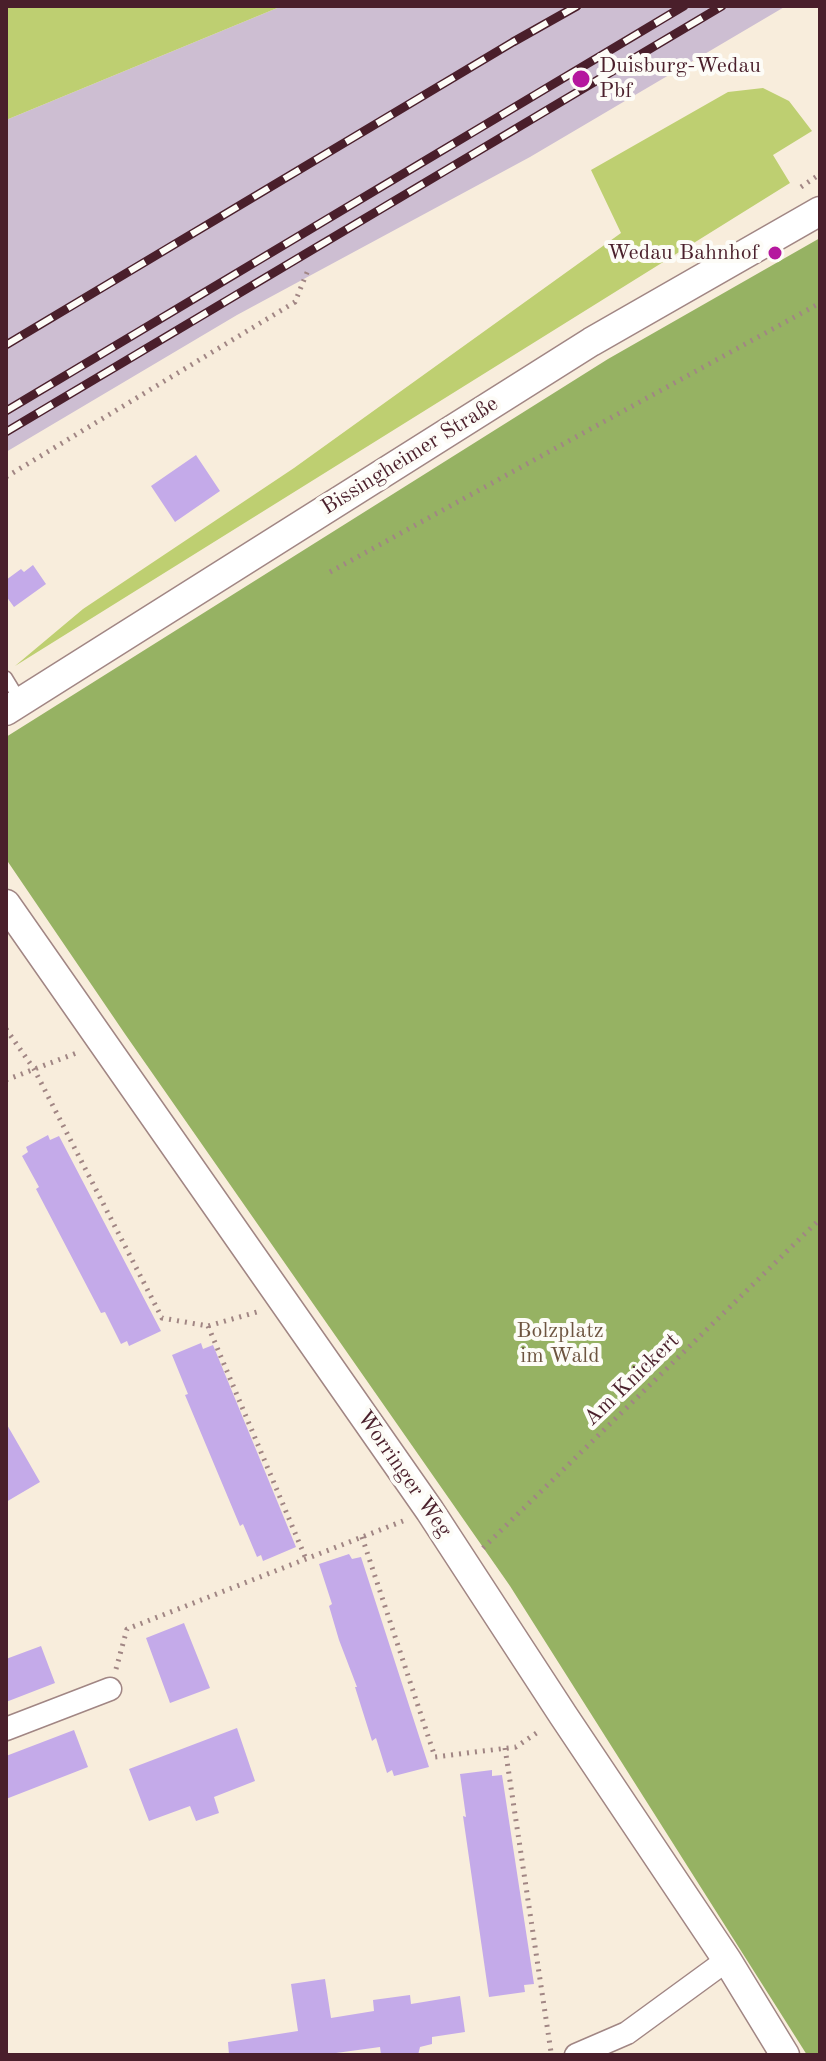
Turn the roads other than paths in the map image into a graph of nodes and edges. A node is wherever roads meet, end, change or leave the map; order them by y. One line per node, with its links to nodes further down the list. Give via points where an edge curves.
1 (820, 211): 2 (street, Bissingheimer Straße, via 591,342)
2 (11, 696)
3 (6, 904): 6 (street, Worringer Weg, via 430,1511)
4 (110, 1689): 5 (street)
5 (6, 1729)
6 (727, 1960): 7 (street, via 627,2033); 8 (street, Worringer Weg)
7 (576, 2055)
8 (785, 2055)

